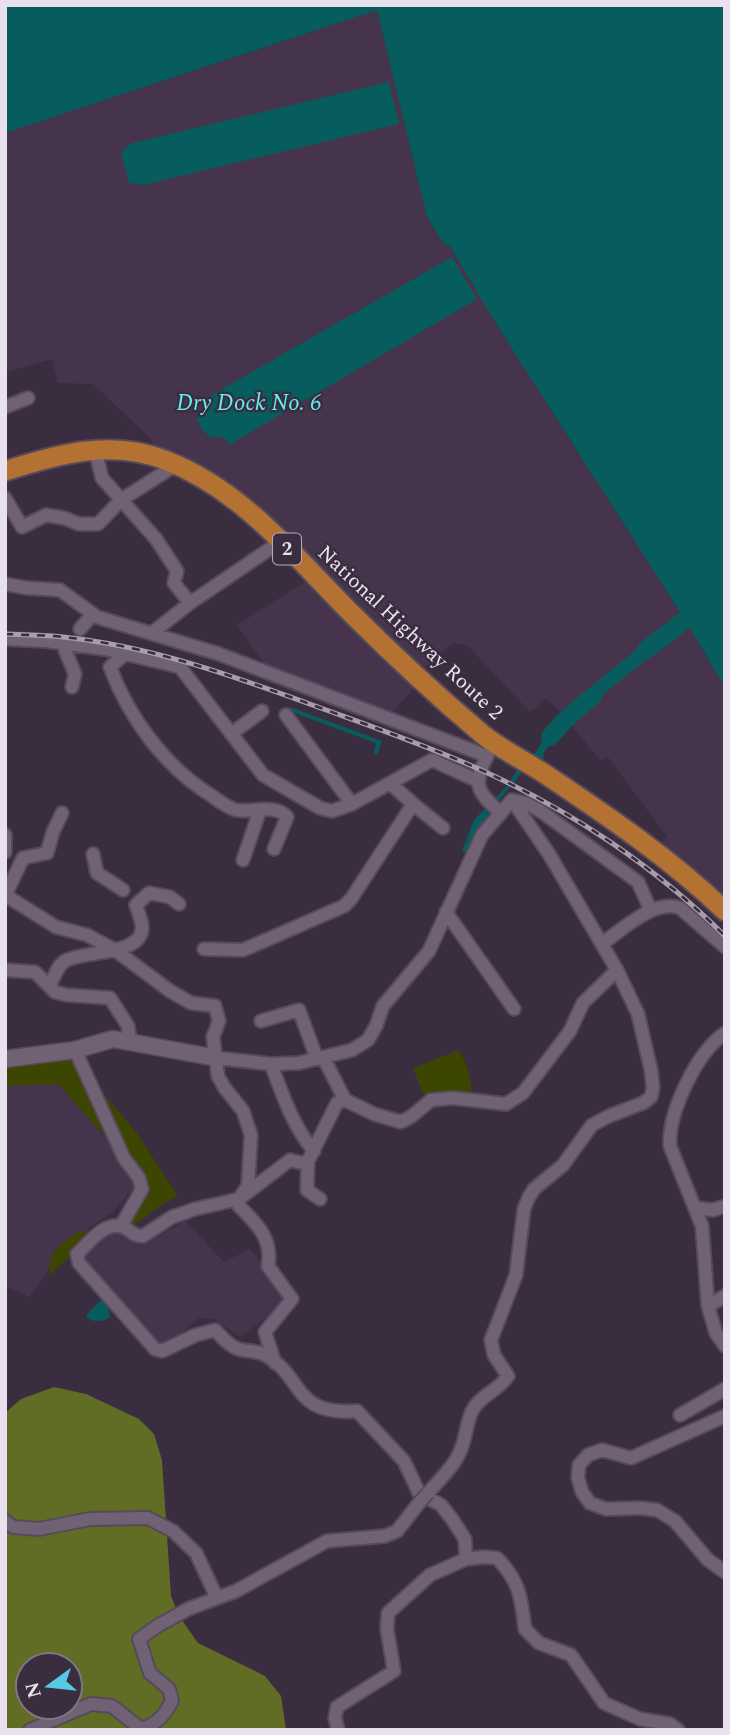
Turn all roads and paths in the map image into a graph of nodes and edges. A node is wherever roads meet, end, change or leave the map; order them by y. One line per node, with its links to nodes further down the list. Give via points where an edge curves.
1 (28, 398): 2 (street)
2 (5, 407)
3 (95, 450): 4 (highway, National Highway Route 2 / 2, via 130,451); 5 (highway, National Highway Route 2 / 2, via 60,454); 7 (street, via 102,478)
4 (166, 461): 7 (street, via 171,468); 8 (highway, National Highway Route 2 / 2, via 228,494)
5 (5, 471)
6 (5, 498): 7 (street, via 22,527 46,515 98,524)
7 (121, 500): 10 (street, via 156,539 177,572 174,583)
8 (281, 542): 10 (street); 21 (highway, National Highway Route 2 / 2)
9 (5, 584): 11 (street, via 60,590)
10 (190, 603): 13 (street)
11 (92, 615): 12 (street); 13 (street)
12 (80, 629)
13 (152, 633): 21 (street)
14 (5, 639): 15 (street)
15 (67, 644): 16 (street); 17 (street, via 75,674)
16 (125, 654): 20 (street, via 180,667); 27 (street, via 110,667 121,695 176,769 234,810)
17 (72, 687)
18 (262, 710): 20 (street)
19 (286, 715): 25 (street)
20 (231, 734): 25 (street, via 276,785 320,808 332,811)
21 (491, 750): 22 (street); 40 (highway, National Highway Route 2 / 2, via 522,760 604,814 684,873)
22 (478, 781): 23 (street, via 432,760); 29 (street, via 479,792)
23 (390, 783): 25 (street); 26 (street)
24 (512, 800): 29 (street); 39 (street, via 542,812 638,882); 42 (street)
25 (352, 804)
26 (413, 804): 30 (street); 44 (street, via 344,906 243,950)
27 (260, 810): 32 (street, via 283,811 287,817); 35 (street)
28 (62, 813): 37 (street, via 47,853 23,858)
29 (501, 814): 41 (street, via 482,835)
30 (443, 828)
31 (5, 835): 33 (street)
32 (274, 849)
33 (5, 852)
34 (93, 854): 36 (street, via 97,873)
35 (243, 860)
36 (123, 890)
37 (5, 896): 45 (street, via 56,927 87,935)
38 (179, 904): 45 (street, via 149,893 136,905 142,925 138,940)
39 (651, 911): 42 (street); 43 (street, via 672,905 680,908)
40 (725, 911)
41 (446, 912): 49 (street); 55 (street, via 429,951 383,1006 368,1040 352,1050)
42 (603, 943): 47 (street)
43 (725, 947)
44 (204, 948)
45 (115, 950): 48 (street, via 62,962); 54 (street, via 191,1003 215,1006)
46 (5, 970): 48 (street, via 35,972)
47 (617, 970): 58 (street, via 583,1003 570,1031 523,1093 506,1104 430,1100 401,1122); 77 (street, via 638,1014 651,1070 651,1097 592,1125 563,1165 529,1197 516,1275 491,1340 494,1355 508,1376 472,1410 453,1465 397,1531 327,1541 276,1572)
48 (50, 985): 52 (street, via 67,995 110,998 128,1026)
49 (514, 1009)
50 (261, 1021): 55 (street, via 299,1010)
51 (725, 1033): 63 (street, via 715,1040 679,1097 669,1134)
52 (130, 1042): 53 (street, via 113,1039); 54 (street)
53 (75, 1050): 56 (street); 64 (street, via 142,1189)
54 (217, 1058): 57 (street); 60 (street, via 218,1076 243,1111 251,1135 248,1186)
55 (320, 1058): 57 (street); 58 (street)
56 (5, 1059)
57 (271, 1064): 59 (street)
58 (345, 1100): 59 (street, via 337,1103)
59 (311, 1156): 60 (street, via 302,1163 290,1160); 61 (street, via 307,1190)
60 (239, 1199): 64 (street, via 172,1217 143,1236); 67 (street, via 239,1206 263,1231 271,1252 268,1266 292,1299 265,1332)
61 (320, 1199)
62 (725, 1206): 63 (street)
63 (696, 1208): 66 (street, via 702,1226)
64 (121, 1226): 69 (street, via 107,1227 77,1254 79,1264 155,1349 162,1351 215,1330 234,1348)
65 (725, 1296): 66 (street)
66 (708, 1306): 68 (street)
67 (268, 1343): 69 (street); 70 (street)
68 (725, 1346)
69 (244, 1350): 70 (street, via 262,1353)
70 (276, 1364): 75 (street, via 306,1401 340,1412 357,1411 404,1461 419,1493 440,1505 452,1519 465,1539)
71 (725, 1389): 72 (street)
72 (680, 1415)
73 (725, 1416): 76 (street, via 631,1458 602,1450 589,1455 579,1465 578,1478 590,1503 606,1509 657,1510 676,1521 708,1560)
74 (5, 1521): 77 (street, via 13,1527 39,1529 90,1519 148,1518 173,1531 196,1553)
75 (466, 1559): 79 (street, via 430,1575 388,1613 394,1671 337,1707); 80 (street, via 497,1558 512,1573 522,1597 524,1629 539,1643 571,1655 604,1703)
76 (725, 1572)
77 (217, 1598): 78 (street, via 188,1609 139,1639 150,1673 169,1689 172,1701 153,1725 141,1729 112,1706 91,1704)
78 (30, 1730)
79 (338, 1730)
80 (678, 1730)

